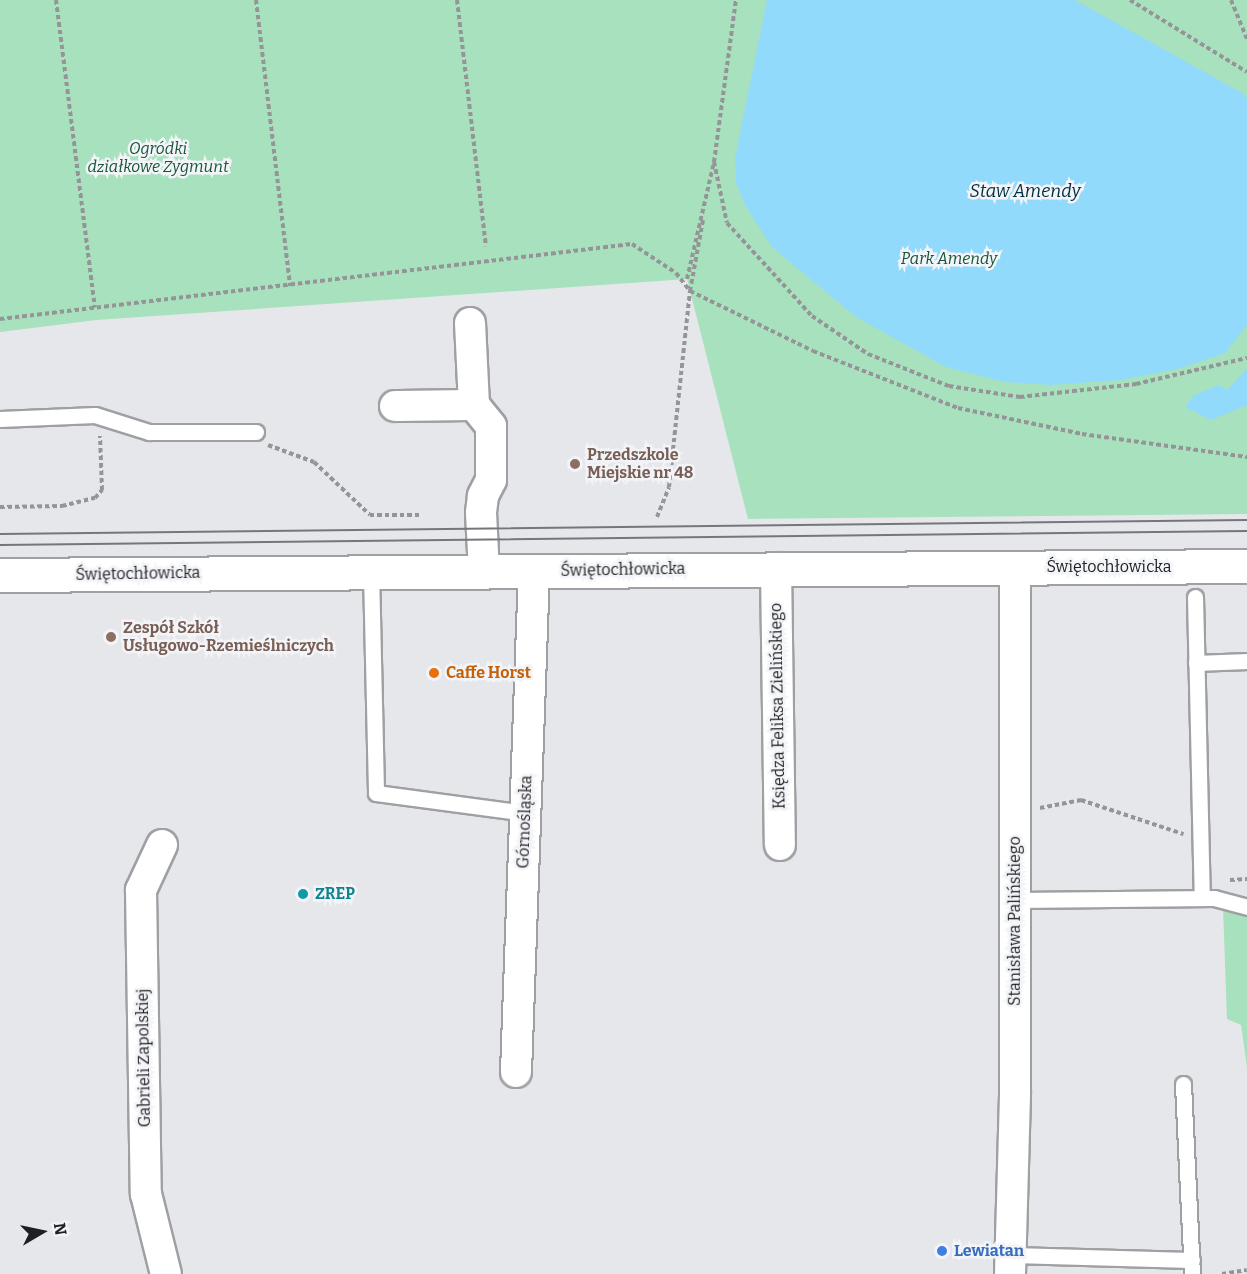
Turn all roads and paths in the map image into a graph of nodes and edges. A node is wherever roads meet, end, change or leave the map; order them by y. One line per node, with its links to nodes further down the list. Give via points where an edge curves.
1 (56, 0): 14 (path)
2 (256, 0): 12 (path)
3 (457, 0): 10 (path)
4 (736, 0): 9 (path)
5 (1130, 0): 8 (path)
6 (1231, 0): 7 (path)
7 (1247, 39)
8 (1247, 72)
9 (714, 162): 11 (path); 13 (path); 17 (path, via 727,223 812,316 868,354 949,386 1020,397 1136,384)
10 (486, 246)
11 (687, 279)
12 (290, 286): 13 (path, via 562,249 632,244 676,273); 14 (path)
13 (690, 291): 23 (path, via 813,351 958,408 1082,434); 26 (path, via 669,487)
14 (95, 308): 15 (path)
15 (0, 319)
16 (470, 323): 18 (street)
17 (1247, 358)
18 (474, 405): 19 (street); 31 (street, via 491,426 491,480 483,496 481,513)
19 (395, 406)
20 (0, 419): 21 (lane, via 94,415 149,432)
21 (256, 432): 25 (path, via 261,442 314,462 370,515)
22 (100, 433): 24 (path, via 102,490 95,498 62,506)
23 (1247, 457)
24 (0, 507)
25 (418, 514)
26 (657, 517)
27 (1247, 566): 28 (main road, Świętochłowicka)
28 (1015, 567): 29 (main road, Świętochłowicka); 43 (street, Stanisława Palińskiego)
29 (776, 568): 32 (main road, Świętochłowicka); 41 (street, Księdza Feliksa Zielińskiego)
30 (371, 571): 31 (main road, Świętochłowicka); 33 (main road, Świętochłowicka); 38 (lane, via 376,793)
31 (483, 572): 32 (main road, Świętochłowicka)
32 (534, 572): 38 (street, Górnośląska)
33 (0, 575)
34 (1195, 597): 36 (lane)
35 (1247, 662): 36 (lane)
36 (1196, 663): 39 (lane)
37 (1034, 809): 39 (path, via 1081,800)
38 (525, 813): 45 (street, Górnośląska)
39 (1200, 840): 42 (lane)
40 (162, 845): 50 (street, Gabrieli Zapolskiej, via 141,890 146,1194)
41 (780, 845)
42 (1202, 898): 43 (lane); 44 (lane)
43 (1015, 900): 47 (street, Stanisława Palińskiego)
44 (1247, 907)
45 (516, 1072)
46 (1183, 1084): 48 (lane)
47 (1011, 1265): 48 (lane)
48 (1192, 1267)
49 (1247, 1270): 51 (path)
50 (166, 1274)
51 (1222, 1274)

